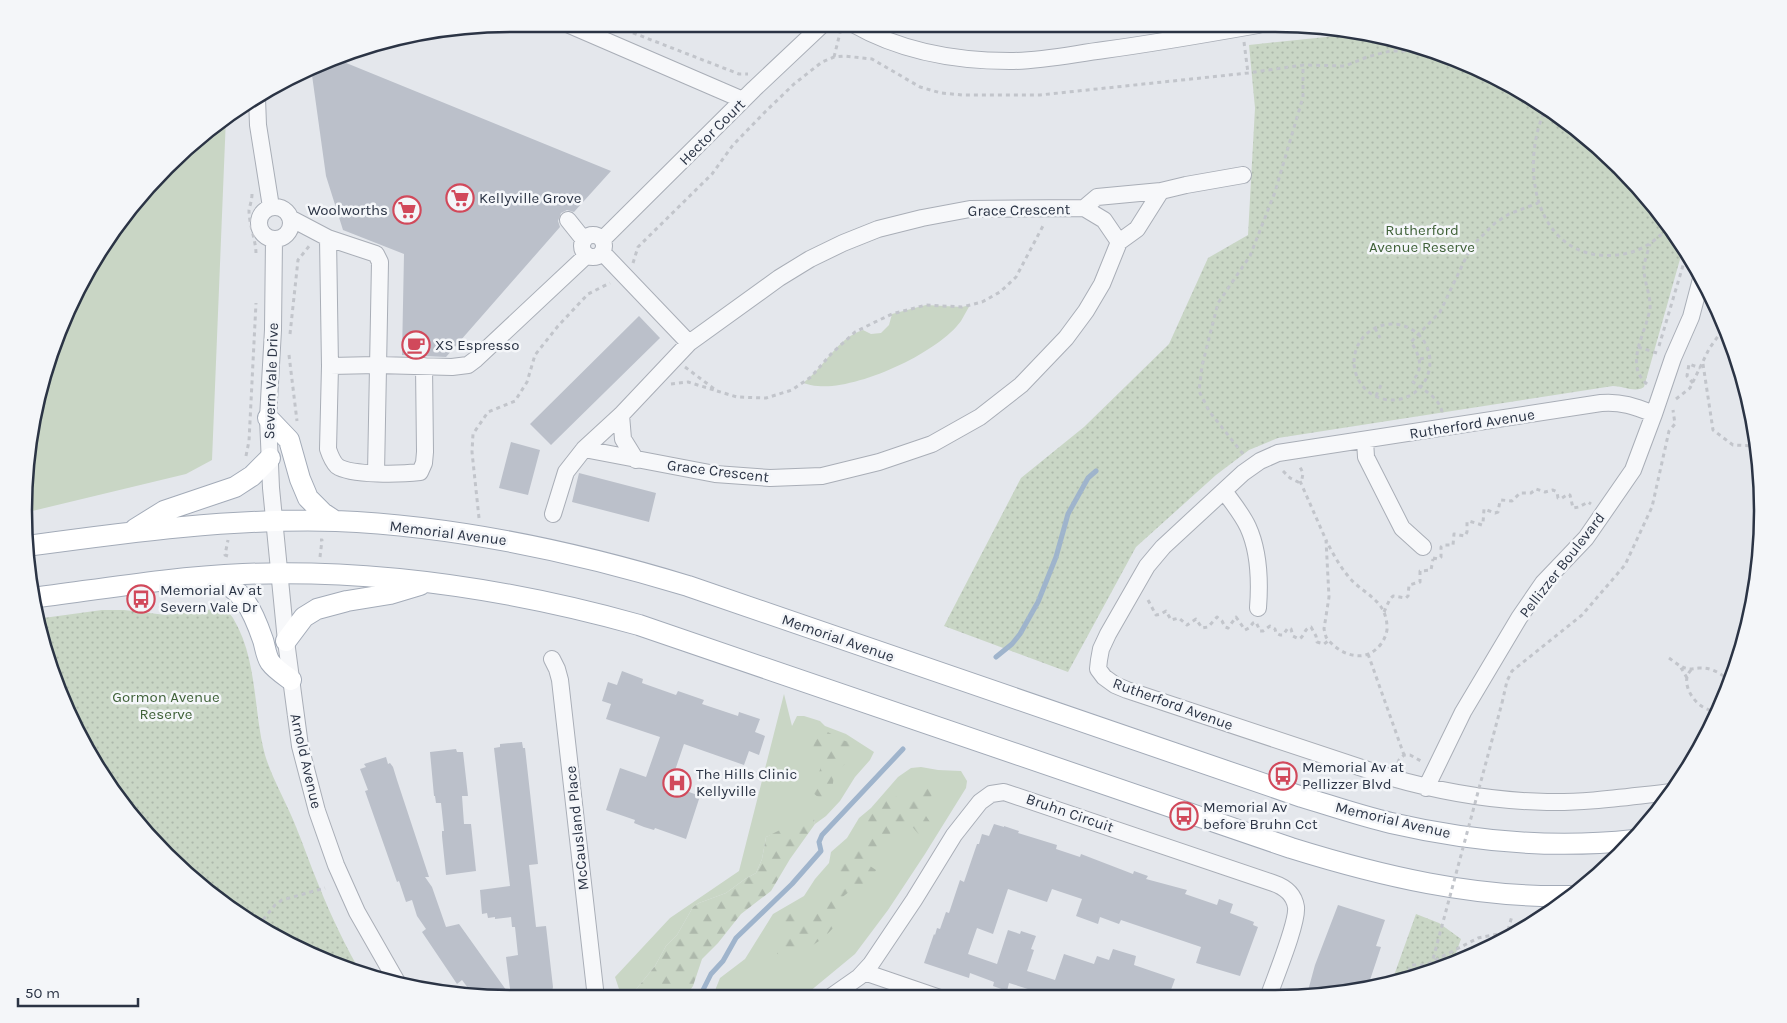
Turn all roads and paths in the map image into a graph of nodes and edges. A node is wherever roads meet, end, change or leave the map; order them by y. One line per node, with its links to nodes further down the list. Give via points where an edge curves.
1 (586, 32): 13 (street)
2 (631, 32): 12 (path, via 739,74)
3 (815, 32): 13 (street, Hector Court)
4 (845, 32): 9 (path)
5 (857, 32): 6 (street, via 907,48 955,57 1010,61 1165,42)
6 (1216, 32)
7 (1242, 32): 11 (path)
8 (1406, 51): 10 (path, via 1390,51 1345,66)
9 (834, 57): 11 (path, via 872,59 920,87 962,95 1040,95); 32 (path, via 822,62 794,84 748,128 712,174 638,247 635,261)
10 (1304, 64): 11 (path); 69 (path, via 1303,97 1276,192 1250,256 1218,304 1202,366 1199,391 1209,411)
11 (1248, 74)
12 (738, 78)
13 (743, 100): 29 (street, Hector Court)
14 (257, 106): 20 (street)
15 (1543, 114): 19 (path, via 1533,156)
16 (1243, 175): 18 (street, Grace Crescent)
17 (252, 190): 30 (path, via 249,210)
18 (1161, 191): 22 (street, Grace Crescent, via 1097,197); 27 (street, Grace Crescent, via 1136,229)
19 (1538, 203): 28 (path, via 1555,232 1581,250 1610,256 1639,250); 36 (path, via 1495,223 1471,247 1440,312)
20 (271, 207): 24 (street, via 285,210); 24 (street, via 259,217 259,227 264,236)
21 (1053, 208): 22 (street, Grace Crescent); 40 (street, Grace Crescent, via 970,210 878,229 810,259); 56 (path, via 1016,277 1000,292 982,302 962,307 926,305 892,314 855,332 811,377 792,390 766,398 738,397)
22 (1084, 208): 27 (street, Grace Crescent, via 1104,220)
23 (568, 220): 29 (street)
24 (284, 230): 26 (street); 60 (street, Severn Vale Drive)
25 (1664, 231): 28 (path)
26 (324, 236): 38 (path, via 305,249 298,260); 47 (street, via 379,257); 48 (street)
27 (1119, 242): 68 (street, Grace Crescent, via 1102,284 1086,311 1044,362 980,417 932,444 822,476 770,478 714,474)
28 (1650, 243): 41 (path, via 1644,267 1650,306)
29 (594, 247): 32 (street); 49 (street, Hector Court, via 468,365)
30 (256, 258)
31 (1684, 262): 41 (path, via 1657,353)
32 (624, 274): 40 (street); 79 (path, via 588,294 535,355 527,382 515,401 488,412 473,434)
33 (1699, 288): 58 (street, Pellizzer Boulevard, via 1691,318)
34 (256, 295): 66 (path)
35 (1375, 328): 36 (path, via 1397,324); 39 (path); 57 (path, via 1361,338 1354,362 1362,386)
36 (1418, 334): 43 (path); 45 (path, via 1411,342)
37 (1720, 334): 46 (path)
38 (290, 335)
39 (1380, 338)
40 (689, 343): 44 (street, Grace Crescent)
41 (1638, 347): 53 (path, via 1637,368)
42 (289, 351): 61 (path)
43 (1430, 357): 45 (path); 55 (path, via 1428,373)
44 (674, 358): 56 (path); 59 (street, Grace Crescent)
45 (1420, 359): 55 (path, via 1419,370 1412,380)
46 (1703, 363): 50 (path); 64 (path, via 1714,430 1733,445)
47 (377, 364): 48 (street, Hector Court); 49 (street, Hector Court); 72 (street)
48 (330, 366): 72 (street, via 328,448 331,458 335,464 349,471)
49 (424, 366): 72 (street, via 424,463 420,472)
50 (1700, 368): 51 (path); 51 (path, via 1689,364 1687,376)
51 (1693, 382): 116 (path, bridge, via 1673,404 1675,424 1669,431 1652,507 1625,566 1582,615 1512,671 1507,682)
52 (670, 384): 56 (path, via 688,382)
53 (1647, 384)
54 (1381, 385): 57 (path)
55 (1420, 388): 57 (path, via 1399,399); 62 (path, via 1437,400)
56 (717, 391)
57 (1376, 396)
58 (1654, 414): 62 (street, Rutherford Avenue, via 1627,404 1608,402); 107 (street, Pellizzer Boulevard, via 1633,470 1586,538 1543,583 1519,618 1463,712)
59 (621, 415): 65 (street, Grace Crescent); 68 (street, via 623,439)
60 (268, 418): 67 (street, Severn Vale Drive); 77 (main road, via 289,440 308,498)
61 (297, 424)
62 (1445, 428): 63 (street, Rutherford Avenue)
63 (1365, 440): 69 (street, Rutherford Avenue, via 1278,453); 85 (street, via 1366,457 1402,528)
64 (1749, 446)
65 (584, 449): 68 (street, Grace Crescent); 76 (street, Grace Crescent, via 566,472)
66 (246, 458)
67 (270, 458): 78 (street, Severn Vale Drive); 80 (main road, via 235,488 164,511)
68 (636, 460)
69 (1253, 466): 74 (street, Rutherford Avenue)
70 (1300, 467): 73 (path, via 1303,473)
71 (1283, 471): 73 (path)
72 (376, 473)
73 (1300, 481): 82 (path)
74 (1224, 491): 91 (street, via 1248,527 1254,545 1259,582); 107 (street, Rutherford Avenue, via 1147,566 1101,649 1098,669 1115,685)
75 (1591, 504): 85 (path, via 1588,502 1573,508 1570,495 1558,498 1553,490 1536,489 1531,493 1520,493 1512,501 1500,501 1498,512 1484,509 1482,525 1467,522 1465,536 1454,534 1453,545 1442,545 1441,557)
76 (553, 514)
77 (335, 521): 78 (main road, Memorial Avenue); 109 (main road, Memorial Avenue, via 514,541 607,562 688,586 1302,797 1390,823 1505,841 1563,844)
78 (274, 522): 80 (main road, Memorial Avenue, via 226,523); 86 (street, Arnold Avenue)
79 (479, 522)
80 (129, 533): 83 (main road, Memorial Avenue)
81 (316, 538): 84 (path, via 322,540)
82 (1326, 540): 92 (path, via 1349,578 1378,603); 94 (path, via 1329,596 1324,629)
83 (34, 545)
84 (321, 549)
85 (1428, 553): 92 (path, via 1432,570 1420,571 1420,582 1409,585 1406,598 1393,596)
86 (279, 574): 87 (main road); 88 (main road, via 334,574); 93 (street, Arnold Avenue)
87 (211, 576): 89 (main road); 102 (main road, via 241,594 270,662)
88 (432, 582): 93 (main road, via 317,609 304,618); 111 (main road, via 562,605 639,625 1291,848 1361,869 1450,887)
89 (41, 597)
90 (1148, 600): 94 (path, via 1156,615 1166,611 1171,620 1179,618 1187,625 1196,619 1202,628 1208,627 1217,617 1224,628 1228,628 1236,617 1245,630 1256,622 1260,631 1273,626 1283,635 1288,628 1299,639 1311,627 1317,642 1324,644)
91 (1258, 608)
92 (1384, 613): 95 (path, via 1387,632 1384,641)
93 (286, 641): 102 (street, Arnold Avenue)
94 (1328, 641): 95 (path, via 1350,655)
95 (1368, 654): 104 (path)
96 (1669, 658): 98 (path)
97 (552, 659): 120 (street, McCausland Place, via 560,680)
98 (1680, 666): 99 (path); 100 (path)
99 (1692, 670): 100 (path); 101 (path, via 1714,670)
100 (1686, 678): 103 (path, via 1698,703)
101 (1724, 678)
102 (291, 680): 119 (street, Arnold Avenue, via 300,746 317,811 357,912)
103 (1711, 710)
104 (1404, 754): 105 (path); 106 (path)
105 (1421, 761)
106 (1398, 764)
107 (1426, 788): 108 (street, Rutherford Avenue, via 1489,798 1548,802)
108 (1663, 793)
109 (1623, 841)
110 (325, 888): 113 (path, via 282,900)
111 (1562, 896)
112 (1512, 916): 114 (path)
113 (263, 920)
114 (1508, 930)
115 (1501, 934): 117 (path, via 1478,938 1426,965 1411,964)
116 (1431, 964)
117 (1409, 971)
118 (864, 972): 121 (street, Bruhn Circuit); 122 (street); 123 (street, Bruhn Circuit, via 902,920 962,824 990,794 1004,792 1285,888 1293,898 1296,913)
119 (393, 975)
120 (595, 990)
121 (840, 990)
122 (917, 990)
123 (1271, 990)

